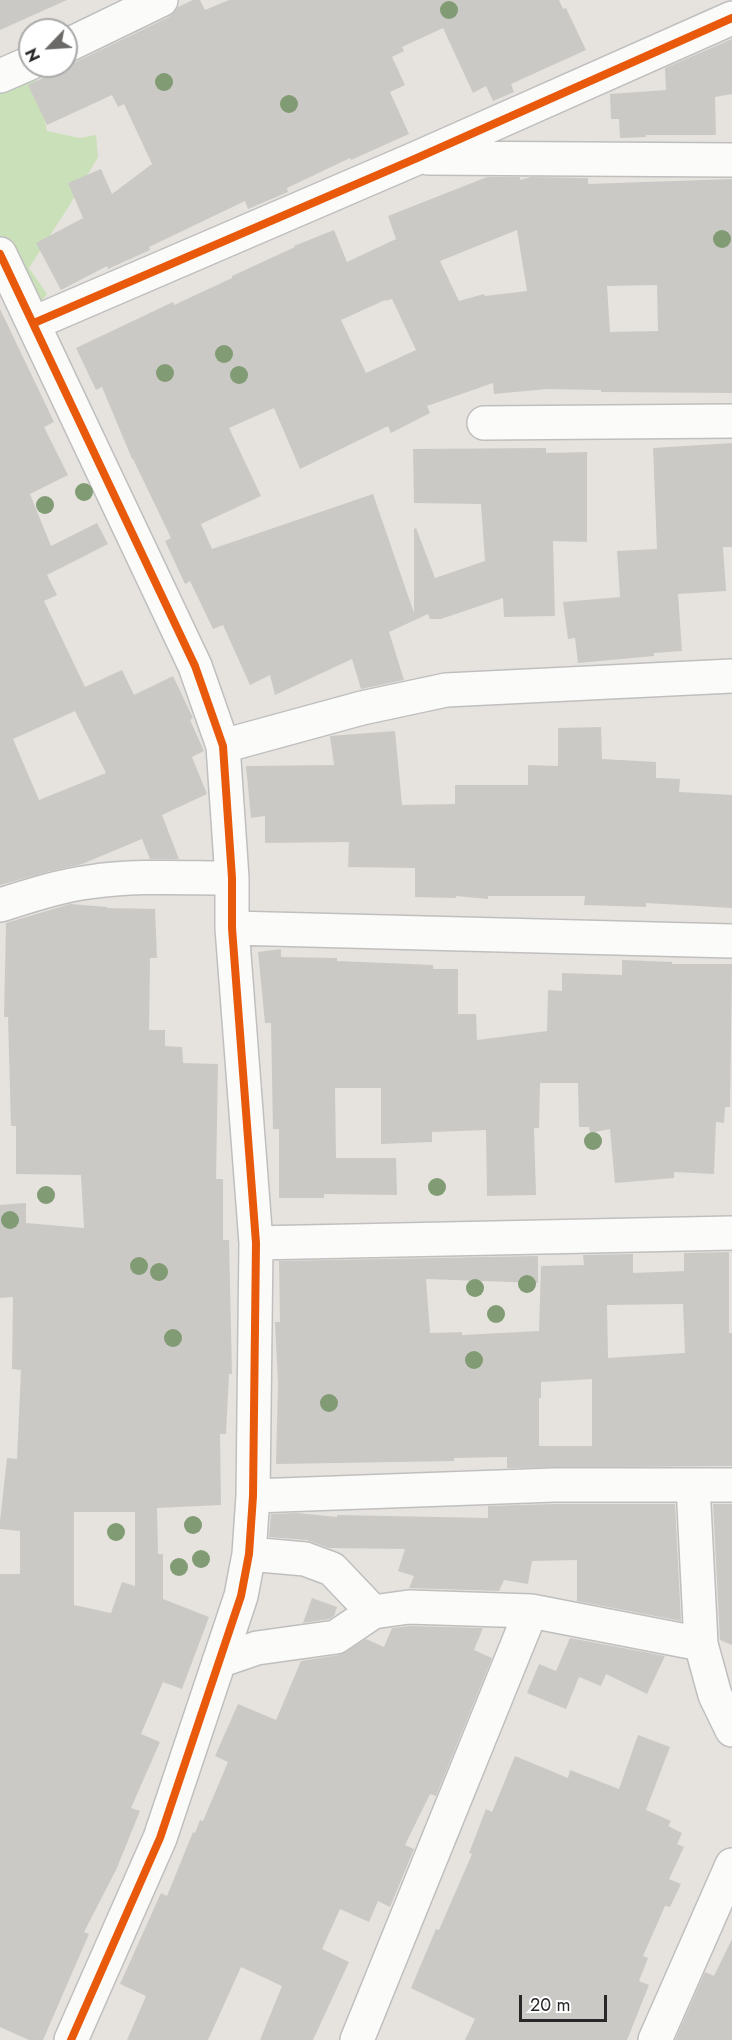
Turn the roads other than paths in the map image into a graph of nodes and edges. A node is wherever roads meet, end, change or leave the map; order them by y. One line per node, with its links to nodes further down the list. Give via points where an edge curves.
1 (160, 0): 3 (street)
2 (732, 18): 6 (street)
3 (78, 40)
4 (18, 68): 5 (street)
5 (0, 76)
6 (417, 158): 7 (street); 9 (street)
7 (732, 160)
8 (0, 254): 9 (street)
9 (34, 323): 13 (street, via 195,666)
10 (732, 421): 11 (street)
11 (484, 423)
12 (732, 676): 13 (street, via 446,690 362,708)
13 (223, 746): 14 (street)
14 (232, 878): 15 (street, via 89,882); 16 (street)
15 (0, 905)
16 (232, 928): 17 (street); 19 (street)
17 (732, 941)
18 (732, 1233): 19 (street)
19 (256, 1243): 22 (street)
20 (693, 1485): 21 (street); 22 (street, via 554,1485); 26 (street)
21 (732, 1485)
22 (253, 1496): 23 (street)
23 (249, 1554): 25 (street, via 305,1559 332,1569); 27 (street, via 241,1596)
24 (531, 1611): 25 (street, via 409,1607); 26 (street); 31 (street)
25 (373, 1612): 27 (street, via 336,1637 257,1648)
26 (701, 1644): 28 (street, via 715,1695)
27 (219, 1661): 30 (street, via 160,1838)
28 (732, 1730)
29 (732, 1865): 32 (street)
30 (71, 2040)
31 (357, 2040)
32 (655, 2040)

